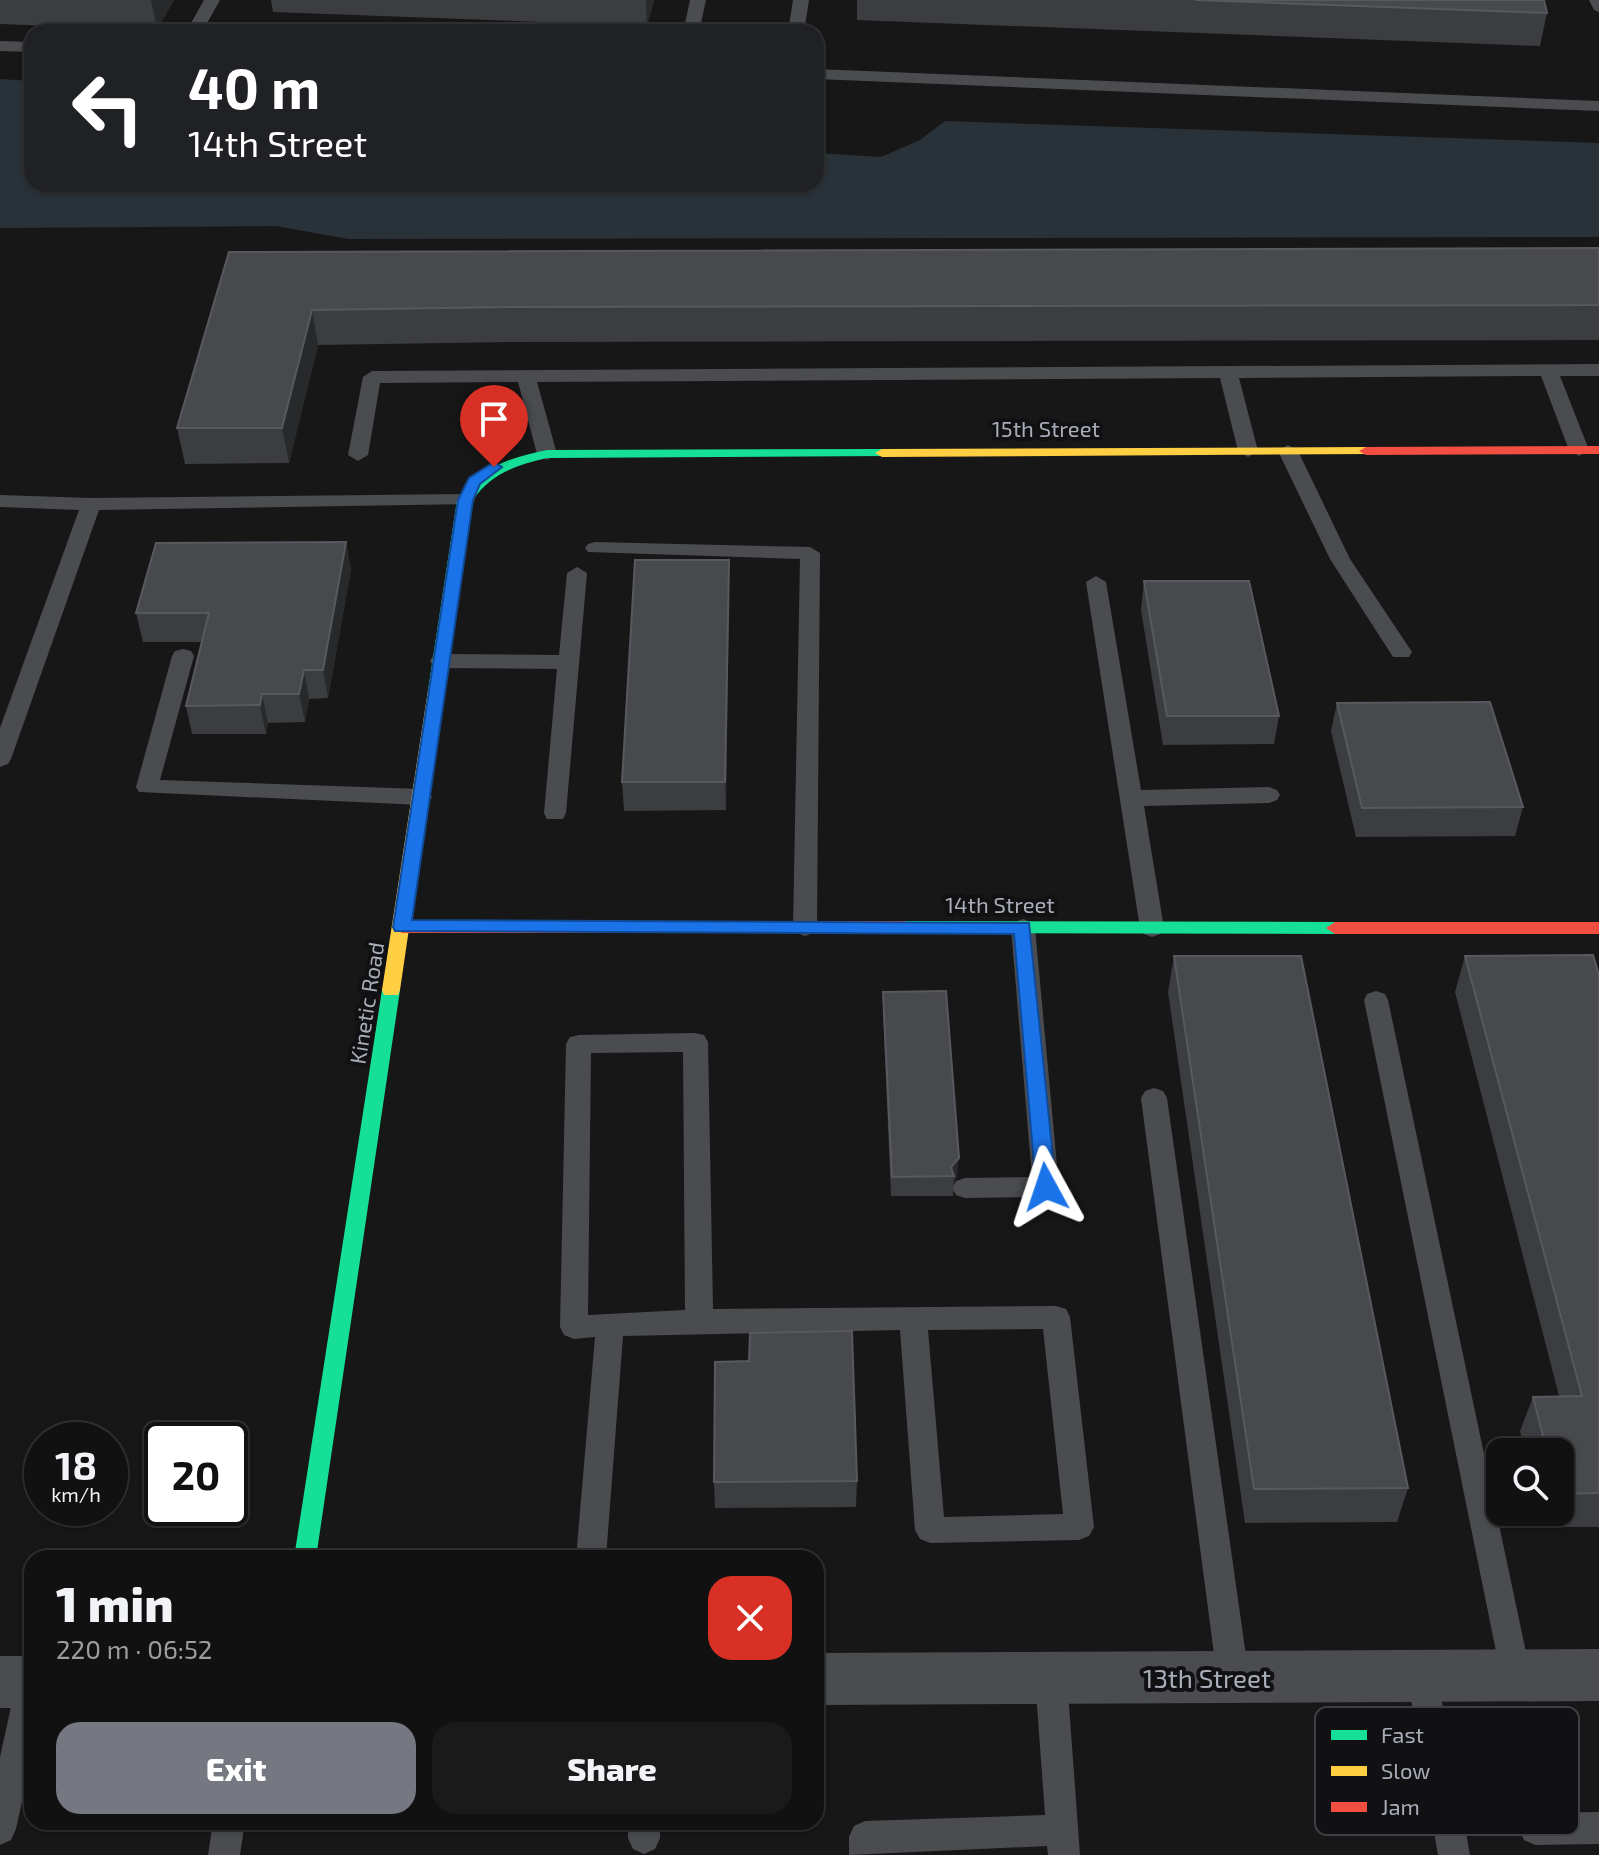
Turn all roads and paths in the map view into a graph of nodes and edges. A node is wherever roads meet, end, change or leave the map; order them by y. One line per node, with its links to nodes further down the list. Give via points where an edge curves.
1 (212, 0): 6 (lane)
2 (698, 0): 7 (lane)
3 (801, 0): 8 (lane)
4 (1597, 0): 5 (lane)
5 (1599, 7)
6 (198, 24)
7 (693, 24)
8 (797, 24)
9 (0, 46): 10 (lane)
10 (24, 47)
11 (824, 74): 12 (lane)
12 (1599, 106)
13 (1548, 370): 14 (lane); 15 (lane); 17 (lane)
14 (1599, 370)
15 (1228, 372): 16 (lane); 19 (lane)
16 (526, 377): 21 (lane); 22 (lane, via 372,377)
17 (1579, 450): 18 (street, 15th Street); 20 (street, 15th Street)
18 (1599, 450)
19 (1248, 451): 20 (street, 15th Street); 21 (street, 15th Street)
20 (1288, 451): 29 (lane, via 1340,559)
21 (547, 454): 23 (street, 15th Street, via 494,467 474,482)
22 (358, 455)
23 (465, 500): 25 (lane); 31 (street, Kinetic Road)
24 (0, 501): 25 (lane)
25 (91, 504): 33 (lane)
26 (595, 548): 39 (lane, via 810,553)
27 (577, 573): 32 (lane)
28 (1096, 582): 36 (lane)
29 (1401, 652)
30 (183, 656): 35 (lane, via 147,787)
31 (441, 661): 32 (lane); 35 (street, Kinetic Road)
32 (570, 662): 37 (lane)
33 (0, 759)
34 (1269, 795): 36 (lane)
35 (421, 797): 38 (street, Kinetic Road)
36 (1131, 798): 41 (lane)
37 (555, 813)
38 (402, 927): 39 (street, 14th Street); 49 (street, Kinetic Road)
39 (805, 927): 40 (street, 14th Street)
40 (1023, 928): 41 (street, 14th Street); 45 (lane, via 1046,1187)
41 (1152, 928): 42 (street, 14th Street)
42 (1599, 928)
43 (1376, 1000): 53 (lane)
44 (1154, 1098): 54 (lane)
45 (965, 1188)
46 (913, 1319): 46 (lane, via 1056,1317 1079,1527 930,1530); 47 (lane)
47 (699, 1321): 48 (lane); 48 (lane, via 695,1042 579,1044 574,1327)
48 (610, 1325): 50 (lane)
49 (306, 1550)
50 (592, 1550)
51 (1599, 1675): 53 (street, 13th Street)
52 (1422, 1676): 53 (street, 13th Street); 54 (street, 13th Street); 59 (lane)
53 (1516, 1676)
54 (1233, 1677): 55 (street, 13th Street)
55 (1051, 1678): 56 (street, 13th Street); 66 (lane)
56 (824, 1679)
57 (0, 1682): 58 (street)
58 (24, 1683)
59 (1428, 1707)
60 (24, 1720): 63 (lane)
61 (1579, 1828): 62 (lane)
62 (1599, 1828)
63 (0, 1829)
64 (228, 1830): 67 (lane)
65 (1450, 1835): 69 (lane)
66 (1063, 1842): 68 (lane, via 865,1837)
67 (224, 1855)
68 (865, 1855)
69 (1454, 1855)

